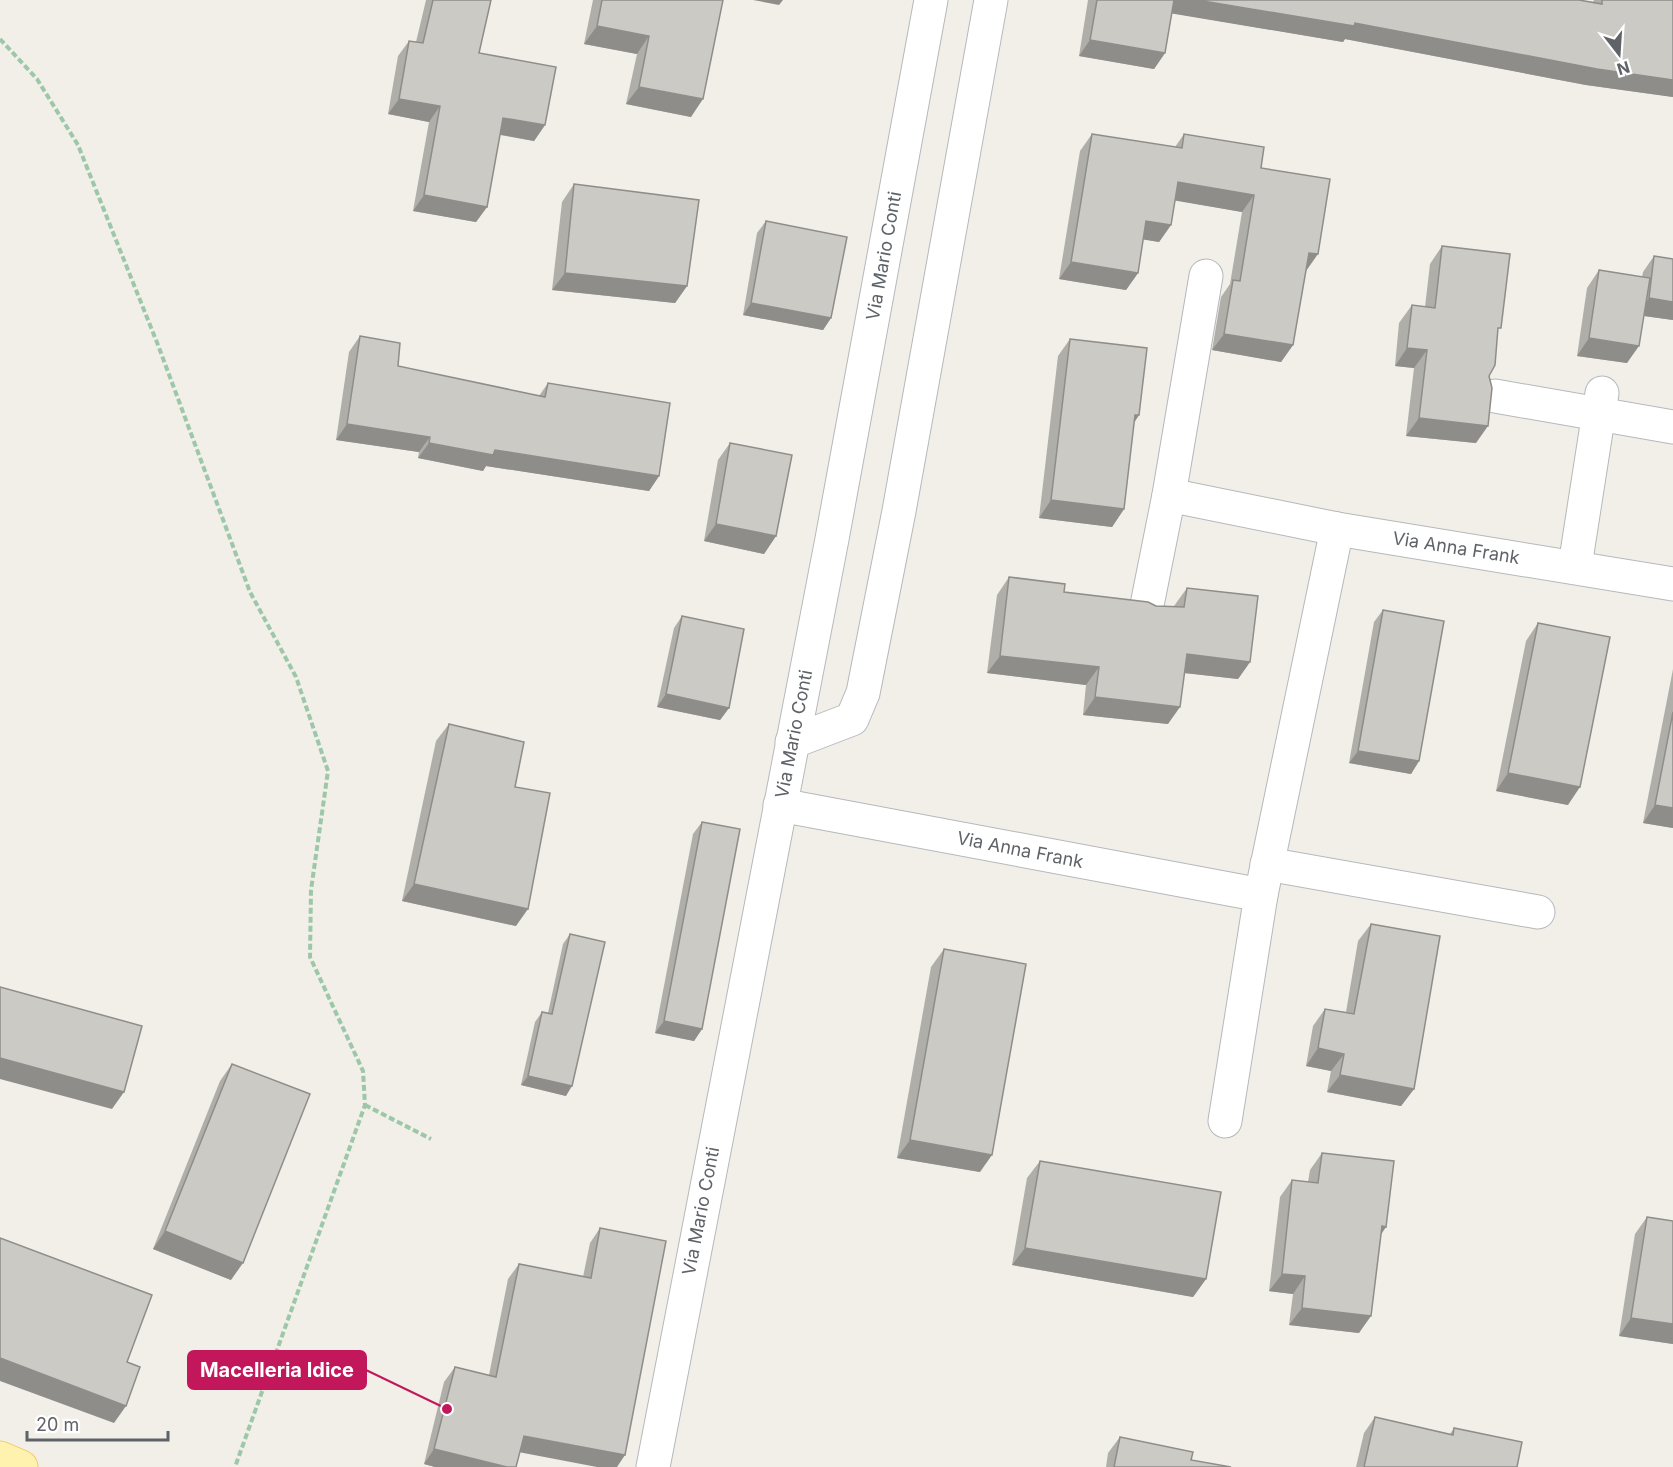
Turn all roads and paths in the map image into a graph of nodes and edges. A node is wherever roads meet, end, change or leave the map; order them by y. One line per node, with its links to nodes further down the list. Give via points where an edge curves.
1 (931, 0): 13 (street, Via Mario Conti)
2 (991, 0): 13 (street, via 864,693 852,719)
3 (0, 39): 18 (path, via 37,79 78,145 250,592 296,677 328,771 311,890 309,957 363,1071)
4 (1206, 276): 8 (street)
5 (1495, 396): 6 (street)
6 (1600, 404): 7 (street); 10 (street)
7 (1673, 427)
8 (1169, 495): 9 (street, Via Anna Frank); 12 (street)
9 (1337, 529): 10 (street, Via Anna Frank); 15 (street)
10 (1575, 567): 11 (street, Via Anna Frank)
11 (1673, 584)
12 (1147, 605)
13 (792, 742): 14 (street, Via Mario Conti)
14 (780, 806): 16 (street, Via Anna Frank); 24 (street, Via Mario Conti)
15 (1268, 864): 16 (street); 17 (street)
16 (1261, 895): 19 (street)
17 (1538, 912)
18 (365, 1105): 20 (path); 23 (path)
19 (1225, 1121)
20 (431, 1139)
21 (0, 1458): 22 (main road)
22 (21, 1467)
23 (235, 1467)
24 (653, 1467)

